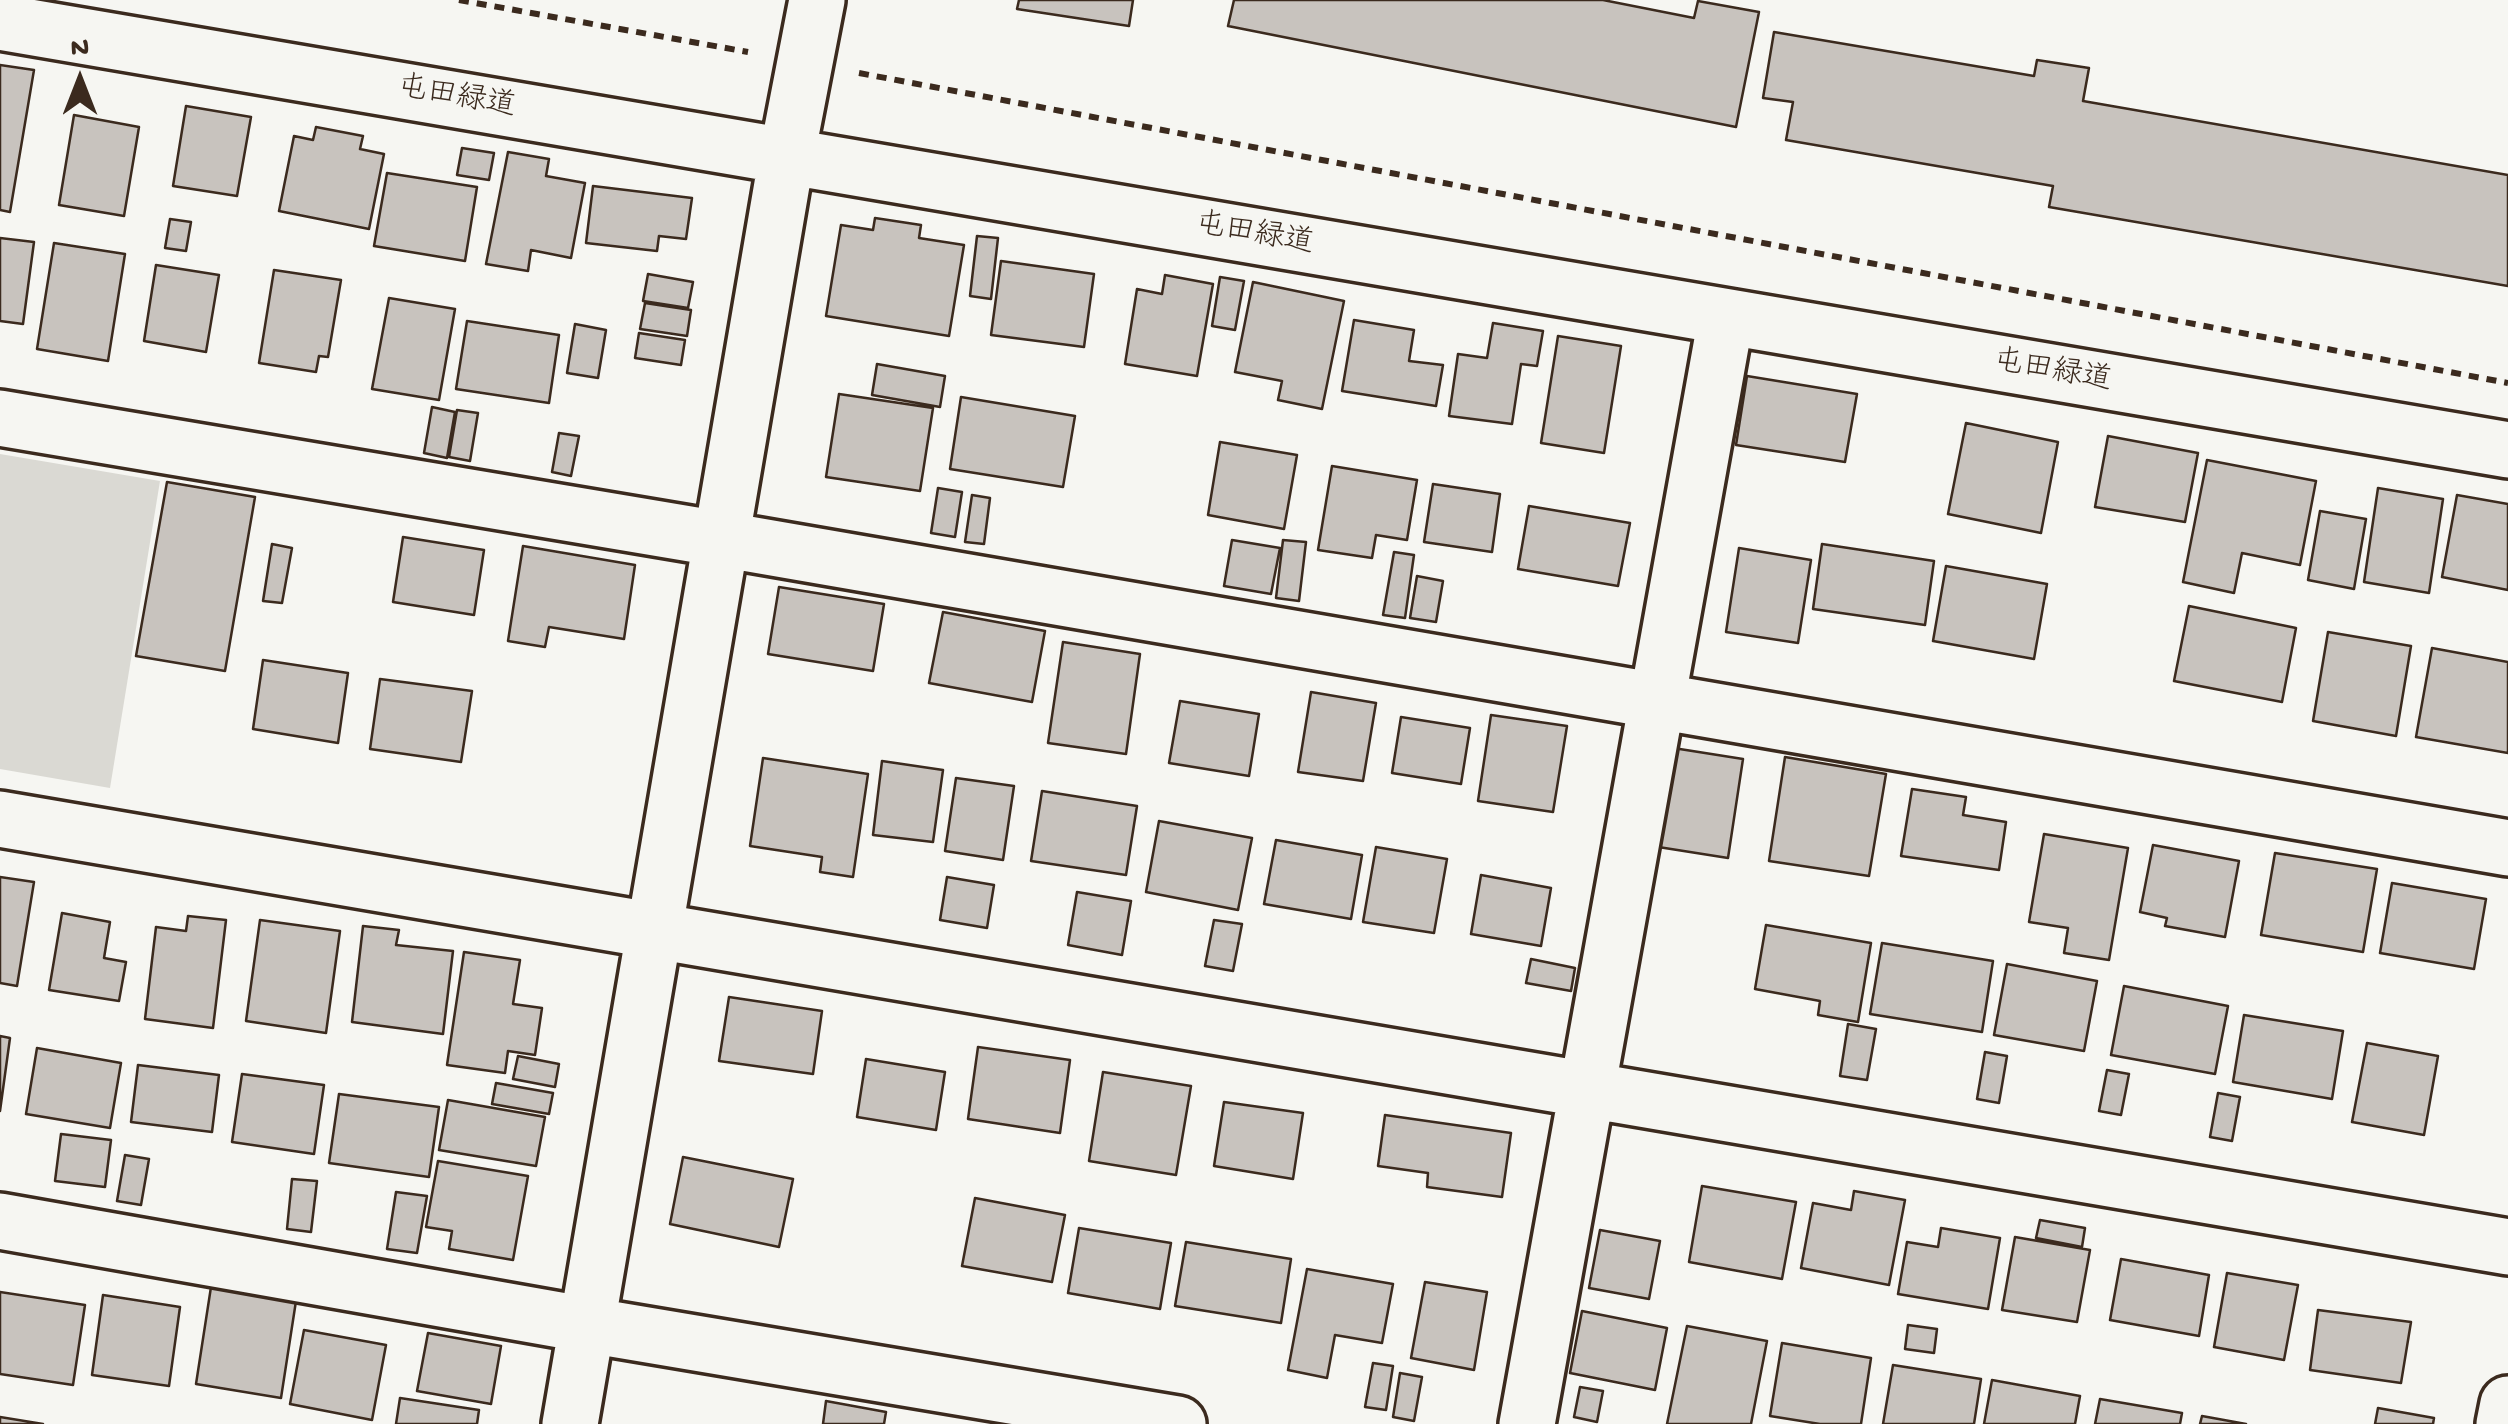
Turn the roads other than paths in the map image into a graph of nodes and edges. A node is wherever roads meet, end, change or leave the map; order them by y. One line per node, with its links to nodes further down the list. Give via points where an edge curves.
1 (817, 0): 3 (street)
2 (0, 22): 3 (street, 屯田緑道)
3 (787, 154): 4 (street, 屯田緑道); 7 (street)
4 (1726, 318): 6 (street, 屯田緑道); 8 (street)
5 (0, 418): 7 (street)
6 (2508, 450)
7 (720, 538): 8 (street); 11 (street)
8 (1658, 700): 10 (street); 12 (street)
9 (0, 819): 11 (street)
10 (2508, 848)
11 (654, 931): 12 (street); 15 (street)
12 (1588, 1089): 14 (street); 19 (street)
13 (0, 1221): 15 (street)
14 (2508, 1247)
15 (588, 1325): 17 (street); 18 (street)
16 (2508, 1404): 20 (street)
17 (570, 1424)
18 (1178, 1424)
19 (1528, 1424)
20 (2504, 1424)

